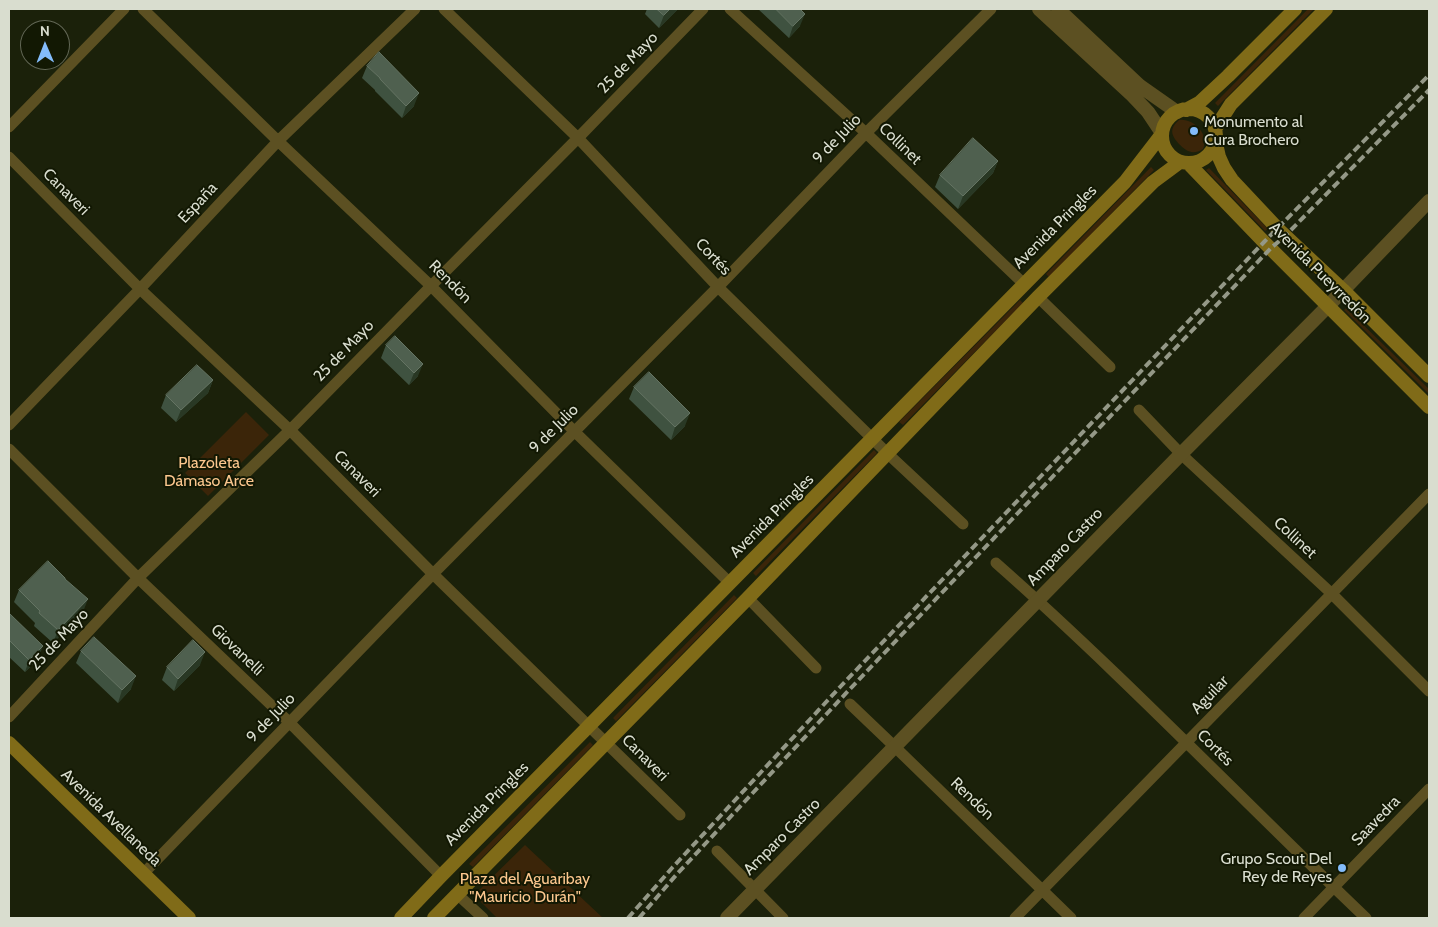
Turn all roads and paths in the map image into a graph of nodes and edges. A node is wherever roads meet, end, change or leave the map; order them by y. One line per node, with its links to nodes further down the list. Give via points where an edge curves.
1 (124, 9): 13 (street)
2 (143, 9): 18 (street, Rendón)
3 (415, 9): 18 (street, España)
4 (444, 9): 17 (street, Cortés)
5 (703, 9): 17 (street, 25 de Mayo)
6 (730, 9): 14 (street, Collinet)
7 (991, 9): 14 (street, 9 de Julio)
8 (1039, 9): 15 (street, via 1131,94)
9 (1058, 9): 12 (street, via 1140,86)
10 (1295, 9): 12 (main road, via 1199,103)
11 (1326, 9): 16 (main road, via 1231,104)
12 (1182, 111): 15 (main road, via 1170,118); 16 (main road, via 1196,110 1204,114)
13 (9, 127)
14 (866, 133): 22 (street, Collinet); 24 (street, 9 de Julio)
15 (1162, 134): 20 (main road, via 1166,151); 22 (main road, Avenida Pringles, via 1125,182)
16 (1215, 134): 20 (main road, via 1210,153 1196,162); 26 (main road, Avenida Pueyrredón, via 1219,157 1232,180)
17 (578, 138): 23 (street, 25 de Mayo); 24 (street, Cortés)
18 (278, 141): 23 (street, Rendón); 25 (street, España)
19 (9, 157): 25 (street, Canaveri)
20 (1184, 162): 27 (main road, via 1153,182); 28 (main road, Avenida Pueyrredón)
21 (1429, 200): 26 (street, Amparo Castro)
22 (1024, 284): 36 (main road, Avenida Pringles)
23 (431, 286): 34 (street, 25 de Mayo); 35 (street, Rendón)
24 (718, 287): 35 (street, 9 de Julio); 36 (street, Cortés)
25 (140, 289): 33 (street, España); 34 (street, Canaveri)
26 (1343, 290): 28 (street, Amparo Castro); 30 (main road, Avenida Pueyrredón)
27 (1038, 297): 29 (street); 38 (main road)
28 (1328, 306): 31 (main road, Avenida Pueyrredón); 39 (street, Amparo Castro)
29 (1110, 367)
30 (1429, 376)
31 (1429, 407)
32 (1139, 410): 39 (street, Collinet)
33 (9, 425)
34 (290, 430): 43 (street, Canaveri); 44 (street, 25 de Mayo)
35 (574, 432): 43 (street, 9 de Julio); 45 (street, Rendón)
36 (873, 438): 38 (street, Cortés); 45 (main road, Avenida Pringles)
37 (9, 450): 44 (street, Giovanelli)
38 (887, 453): 41 (street, Cortés); 47 (main road)
39 (1181, 454): 46 (street, Collinet); 48 (street, Amparo Castro)
40 (1429, 494): 46 (street, Aguilar)
41 (963, 524)
42 (996, 563): 48 (street, Cortés)
43 (433, 574): 53 (street, 9 de Julio); 54 (street, Canaveri)
44 (138, 578): 52 (street, 25 de Mayo); 53 (street, Giovanelli)
45 (730, 583): 54 (main road, Avenida Pringles)
46 (1331, 593): 50 (street, Collinet); 55 (street, Aguilar)
47 (748, 598): 49 (street); 57 (main road)
48 (1038, 600): 55 (street, Cortés); 58 (street, Amparo Castro)
49 (816, 668)
50 (1429, 691)
51 (850, 704): 58 (street, Rendón)
52 (9, 718)
53 (289, 722): 62 (street, 9 de Julio); 63 (street, Giovanelli)
54 (589, 726): 57 (street, Canaveri); 63 (main road, Avenida Pringles)
55 (1187, 742): 64 (street, Cortés); 66 (street, Aguilar)
56 (9, 743): 62 (main road, Avenida Avellaneda)
57 (607, 743): 60 (street, Canaveri); 67 (main road)
58 (895, 747): 65 (street, Amparo Castro); 66 (street, Rendón)
59 (1429, 789): 64 (street, Saavedra)
60 (680, 814)
61 (717, 851): 65 (street)
62 (143, 874): 68 (main road, Avenida Avellaneda)
63 (440, 876): 69 (main road, Avenida Pringles)
64 (1334, 888): 76 (street, Saavedra); 77 (street, Cortés)
65 (755, 890): 72 (street, Amparo Castro); 73 (street)
66 (1042, 890): 74 (street, Aguilar); 75 (street, Rendón)
67 (457, 894): 70 (main road); 71 (street)
68 (189, 918)
69 (401, 918)
70 (434, 918)
71 (483, 918)
72 (726, 918)
73 (783, 918)
74 (1015, 918)
75 (1071, 918)
76 (1304, 918)
77 (1366, 918)

